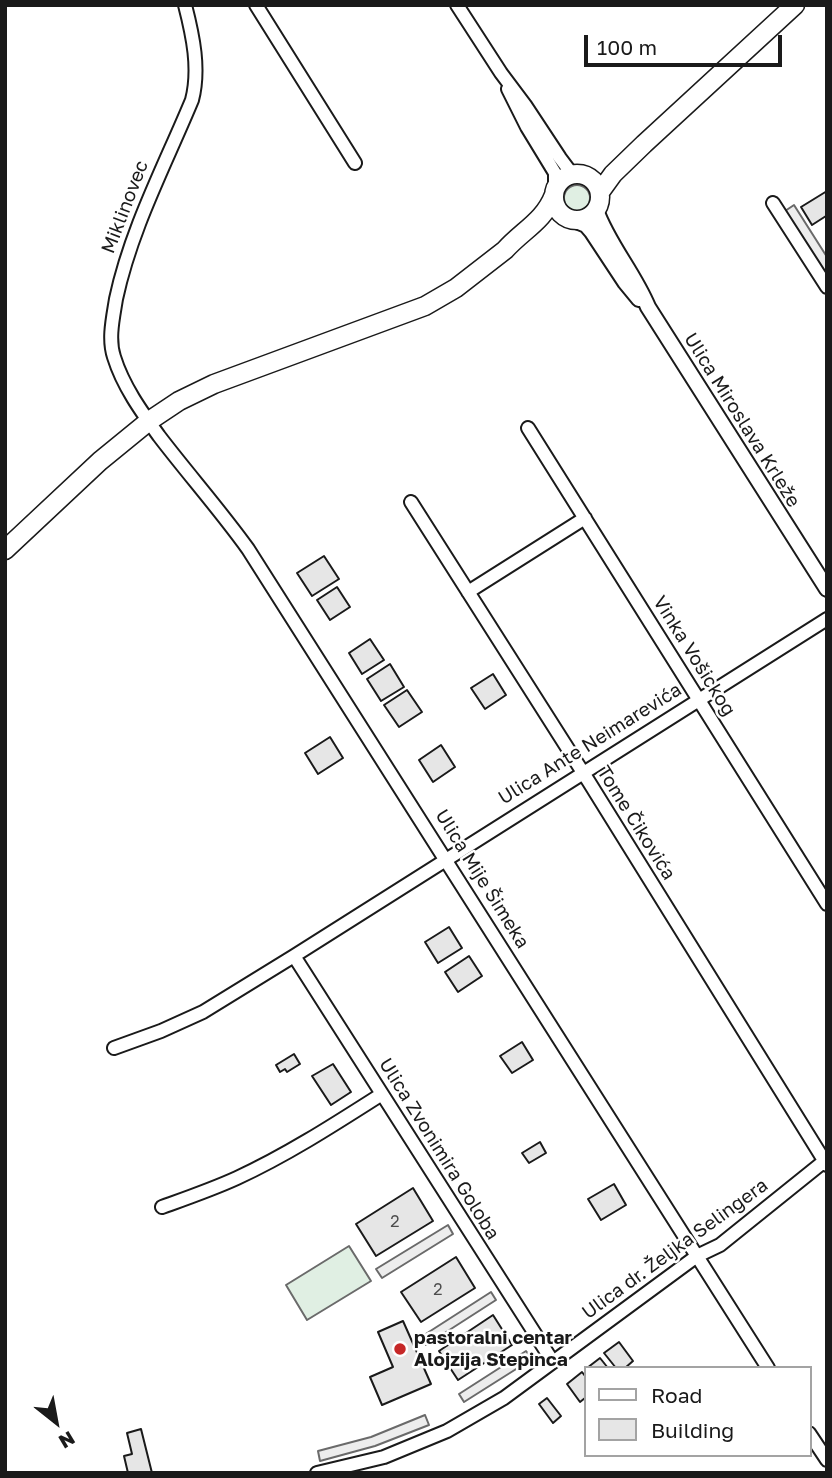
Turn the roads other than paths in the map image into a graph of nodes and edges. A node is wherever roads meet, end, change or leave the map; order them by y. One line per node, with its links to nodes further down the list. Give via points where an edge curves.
1 (185, 5): 16 (street, Miklinovec, via 196,63 195,88 127,255 111,338 127,387)
2 (256, 5): 7 (street)
3 (457, 5): 5 (street)
4 (796, 5): 6 (main road)
5 (501, 73): 8 (street, via 560,158); 9 (street, via 555,173)
6 (644, 144): 8 (main road, via 602,169); 10 (main road, via 613,174)
7 (355, 163)
8 (580, 175): 9 (main road, via 565,177); 10 (main road, via 597,186)
9 (554, 191): 12 (main road, via 556,207); 13 (main road, via 541,218)
10 (598, 201): 12 (main road, via 587,218); 15 (street, Ulica Miroslava Krleže, via 604,227)
11 (774, 203): 14 (street)
12 (571, 219): 13 (main road, via 553,222); 15 (street, Ulica Miroslava Krleže, via 586,225 634,295)
13 (505, 250): 16 (main road, via 425,306 214,384)
14 (827, 287)
15 (648, 307): 21 (street, Ulica Miroslava Krleže)
16 (149, 421): 20 (main road); 26 (street, Ulica Mije Šimeka, via 248,549)
17 (528, 428): 19 (street, Vinka Vošickog)
18 (411, 502): 22 (street, Tome Čikovića)
19 (585, 518): 22 (street); 24 (street, Vinka Vošickog)
20 (5, 550)
21 (827, 589)
22 (468, 592): 25 (street, Tome Čikovića)
23 (827, 619): 24 (street, Ulica Ante Neimarevića)
24 (699, 699): 25 (street, Ulica Ante Neimarevića); 27 (street, Vinka Vošickog)
25 (582, 772): 26 (street, Ulica Ante Neimarevića); 31 (street, Tome Čikovića)
26 (446, 859): 28 (street, Ulica Ante Neimarevića); 33 (street, Ulica Mije Šimeka)
27 (827, 904)
28 (293, 956): 29 (street, Ulica Ante Neimarevića, via 203,1012); 30 (street, Ulica Zvonimira Goloba)
29 (114, 1048)
30 (382, 1094): 32 (street, via 240,1177); 34 (street, Ulica Zvonimira Goloba)
31 (826, 1162): 33 (street, Ulica dr. Željka Selingera, via 720,1245)
32 (162, 1207)
33 (697, 1256): 34 (street, Ulica dr. Željka Selingera); 35 (street, Ulica Mije Šimeka)
34 (553, 1362): 38 (street, Ulica dr. Željka Selingera, via 446,1432 384,1457)
35 (767, 1366)
36 (811, 1436): 37 (street)
37 (827, 1460)
38 (317, 1473)

